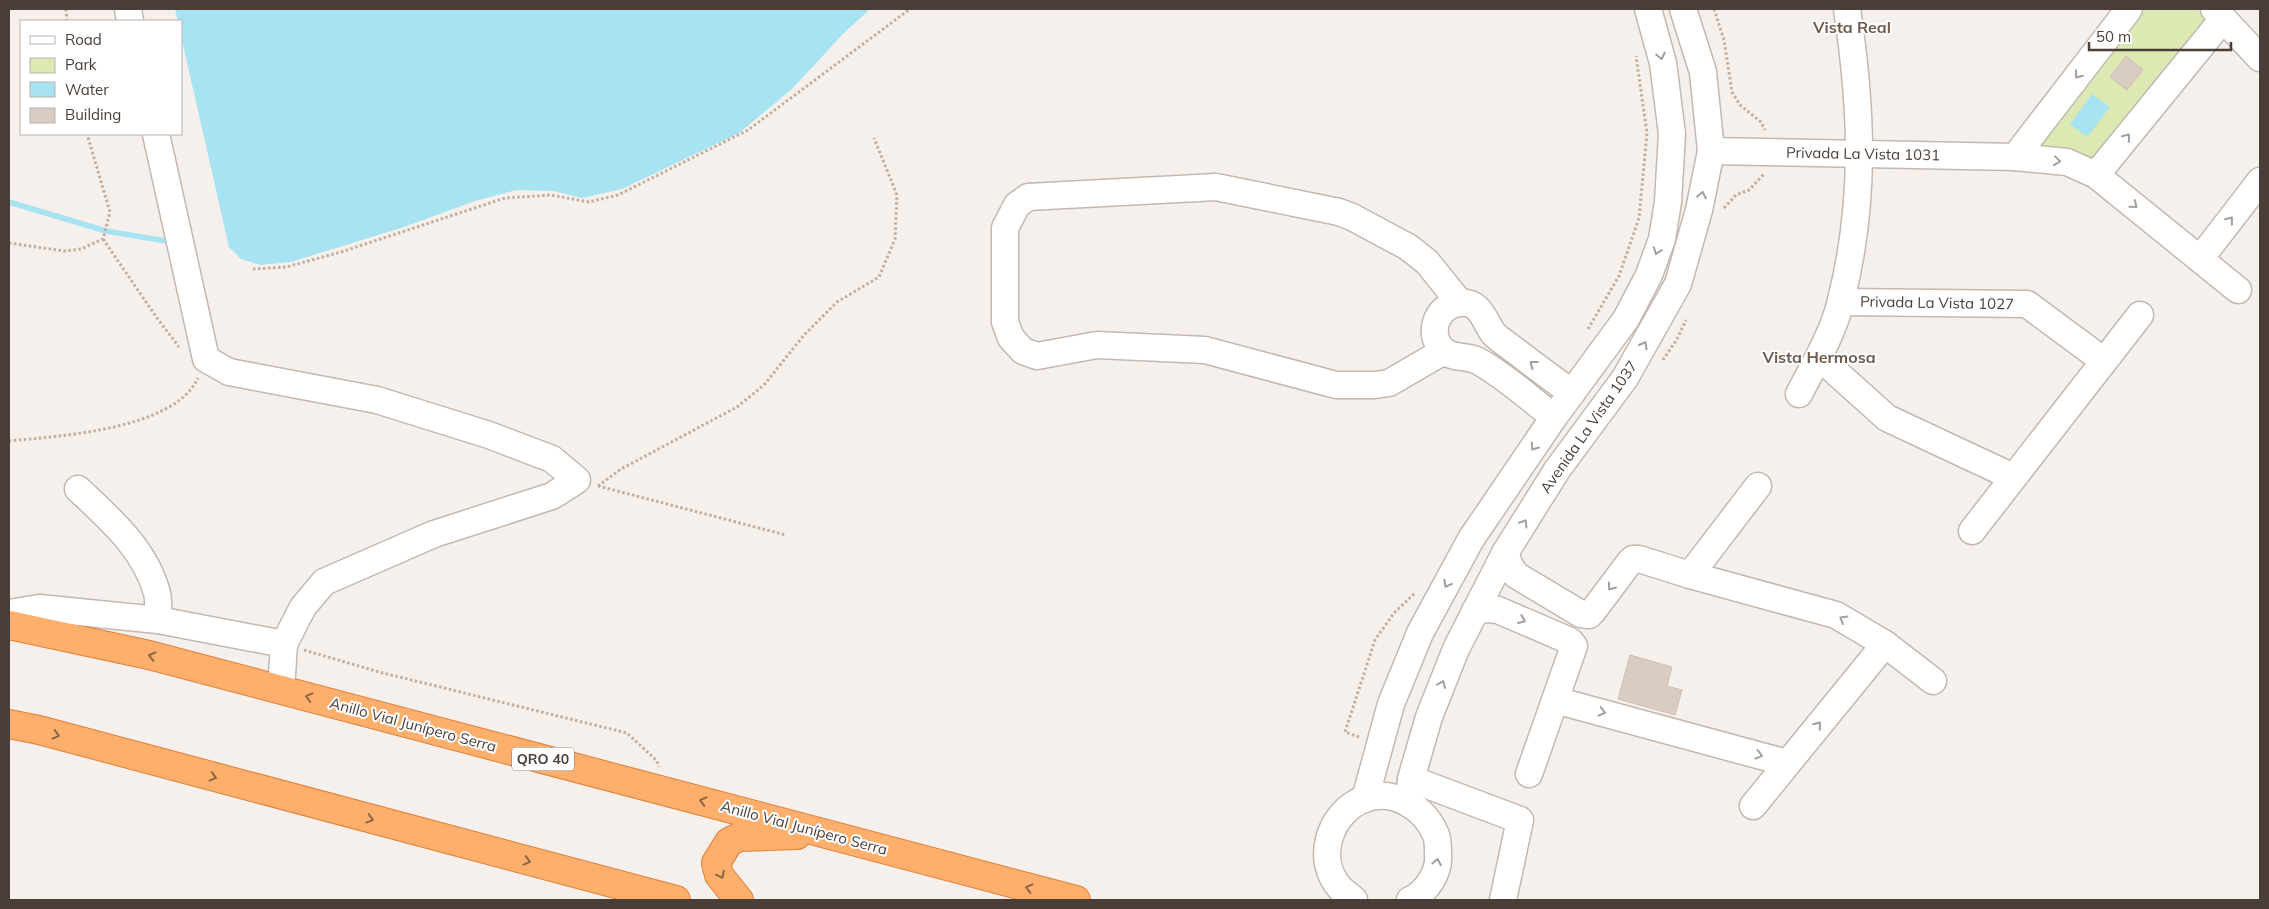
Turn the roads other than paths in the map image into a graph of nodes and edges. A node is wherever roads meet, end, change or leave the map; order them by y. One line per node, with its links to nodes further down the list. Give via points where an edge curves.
1 (1648, 9): 21 (street, one-way to 21, via 1663,63 1672,134 1662,239 1649,275 1626,319)
2 (1683, 9): 8 (street, Avenida La Vista 1037, via 1702,72)
3 (1851, 9): 9 (street, Privada La Vista 1027)
4 (2129, 9): 10 (street, one-way to 10)
5 (2218, 14): 6 (street); 11 (street, one-way to 5)
6 (2260, 58)
7 (156, 135): 34 (street, via 206,359 229,372 377,400 489,435 552,459 587,483 434,534 324,582 303,607)
8 (1711, 151): 9 (street, Privada La Vista 1031); 28 (street, Avenida La Vista 1037, one-way to 8, via 1557,470 1625,378 1678,284 1699,210)
9 (1861, 154): 10 (street, Privada La Vista 1031); 15 (street, Privada La Vista 1027, via 1858,209)
10 (2015, 157): 11 (street, Privada La Vista 1031, one-way to 11, via 2067,162)
11 (2096, 175): 13 (street, Privada La Vista 1031, one-way to 13)
12 (2260, 181): 13 (street, one-way to 12)
13 (2200, 259): 14 (street, Privada La Vista 1031)
14 (2238, 290)
15 (1841, 302): 19 (street, Privada La Vista 1027); 20 (street, Privada La Vista 1027, via 2027,304)
16 (1460, 303): 18 (street, via 1448,306 1434,326 1436,339); 18 (street, via 1427,262 1408,247 1352,217 1216,188 1028,197 1017,205 1005,228 1006,322 1011,338 1023,351 1037,356 1097,345 1205,350 1336,385 1374,385 1389,383); 21 (street, one-way to 16, via 1495,334 1485,315 1475,306)
17 (2140, 316): 20 (street)
18 (1444, 351): 23 (street, via 1476,360)
19 (1819, 357): 22 (street, Privada La Vista 1027); 24 (street, via 1887,418)
20 (2104, 361): 24 (street)
21 (1572, 393): 23 (street)
22 (1799, 394)
23 (1554, 417): 39 (street, one-way to 39, via 1472,540 1420,633)
24 (2013, 477): 27 (street)
25 (1758, 486): 29 (street)
26 (78, 489): 32 (street, via 123,532 148,568 157,595)
27 (1972, 531)
28 (1505, 553): 29 (street, one-way to 28, via 1634,559 1589,615 1581,614 1516,575); 30 (street, Avenida La Vista 1037)
29 (1690, 575): 35 (street, one-way to 29, via 1836,614)
30 (1475, 611): 38 (street, one-way to 38, via 1498,610 1570,641 1574,646 1573,655); 40 (street, Avenida La Vista 1037, one-way to 30)
31 (9, 613): 32 (street, via 39,608)
32 (158, 620): 34 (street)
33 (9, 625): 37 (highway, Anillo Vial Junípero Serra / QRO 40, one-way to 33, via 149,655)
34 (284, 644): 37 (street)
35 (1884, 644): 36 (street); 42 (street, one-way to 35)
36 (1933, 681)
37 (280, 690): 47 (highway, Anillo Vial Junípero Serra / QRO 40, one-way to 37)
38 (1555, 700): 42 (street, one-way to 42); 43 (street)
39 (1391, 704): 40 (street); 45 (street)
40 (1429, 717): 44 (street, Avenida La Vista 1037)
41 (9, 724): 50 (highway, one-way to 50)
42 (1787, 763): 46 (street)
43 (1529, 774)
44 (1410, 791): 45 (street); 49 (street, one-way to 44, via 1432,880 1439,859 1437,836); 53 (street, via 1520,820)
45 (1366, 799): 48 (street, via 1342,814 1333,826 1327,846 1329,868)
46 (1753, 806)
47 (826, 834): 51 (highway, one-way to 51, via 739,837 729,842 716,863 719,875); 52 (highway, Anillo Vial Junípero Serra / QRO 40, one-way to 47)
48 (1340, 896)
49 (1415, 899)
50 (676, 900)
51 (739, 900)
52 (1076, 900)
53 (1503, 900)

